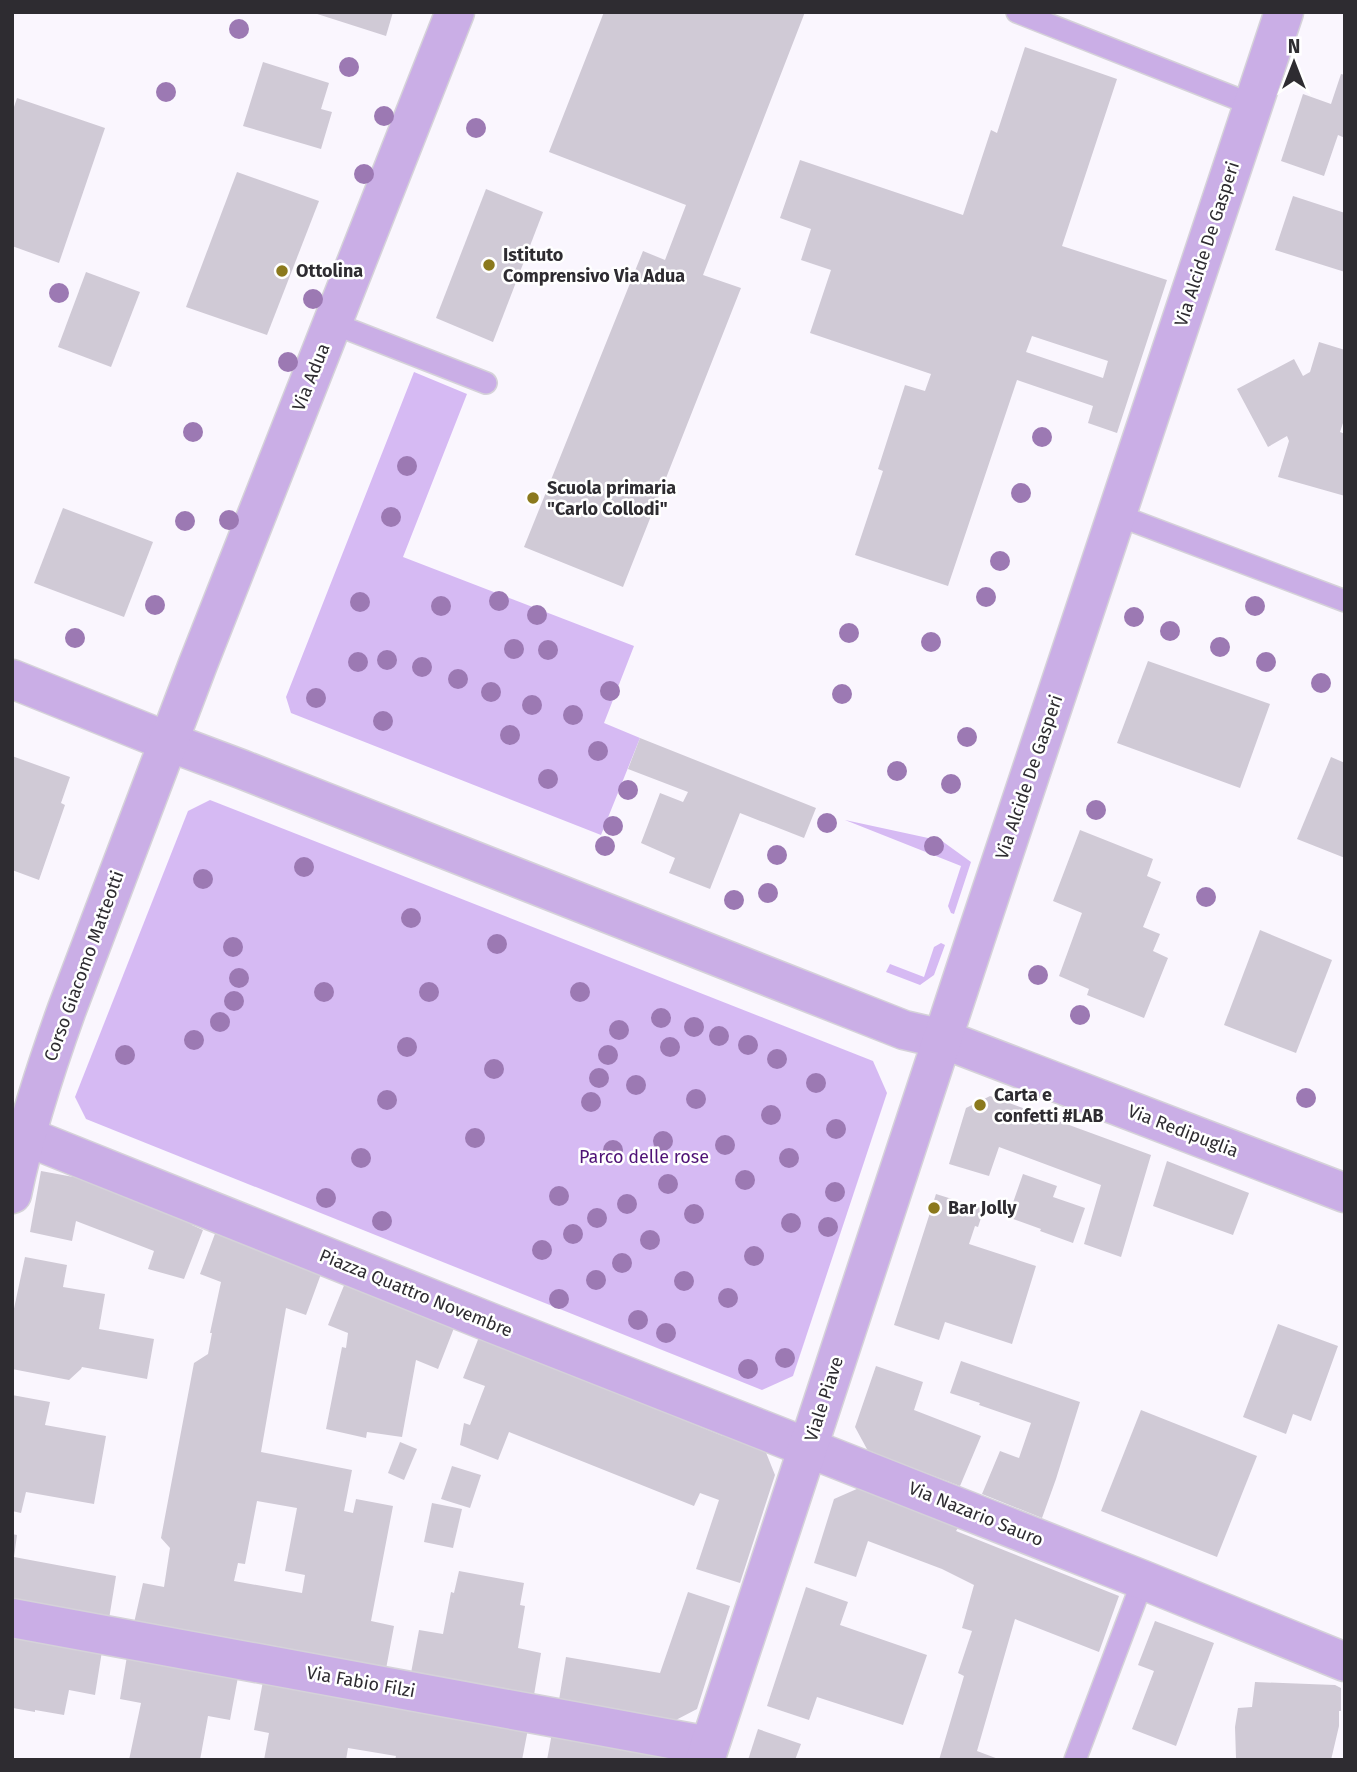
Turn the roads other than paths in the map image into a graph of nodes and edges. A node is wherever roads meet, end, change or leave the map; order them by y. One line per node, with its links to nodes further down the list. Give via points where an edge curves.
1 (455, 12): 5 (street, Via Adua)
2 (1017, 12): 4 (lane)
3 (1284, 12): 4 (street, Via Alcide De Gasperi)
4 (1253, 105): 7 (street, Via Alcide De Gasperi)
5 (332, 323): 6 (lane); 10 (street, Via Adua)
6 (486, 383)
7 (1117, 515): 8 (lane); 11 (street, Via Alcide De Gasperi)
8 (1345, 601)
9 (12, 679): 10 (street)
10 (169, 743): 11 (street, via 904,1030); 12 (street, Corso Giacomo Matteotti, via 67,1009)
11 (943, 1039): 13 (street, Via Redipuglia); 15 (street, Viale Piave)
12 (25, 1136): 14 (street, Corso Giacomo Matteotti); 15 (street, Piazza Quattro Novembre)
13 (1345, 1193)
14 (12, 1194)
15 (808, 1447): 16 (street, Via Nazario Sauro); 19 (street, Viale Piave)
16 (1143, 1580): 18 (street, Via Nazario Sauro); 20 (lane)
17 (12, 1618): 19 (street, Via Fabio Filzi)
18 (1345, 1662)
19 (707, 1753)
20 (1075, 1760)

